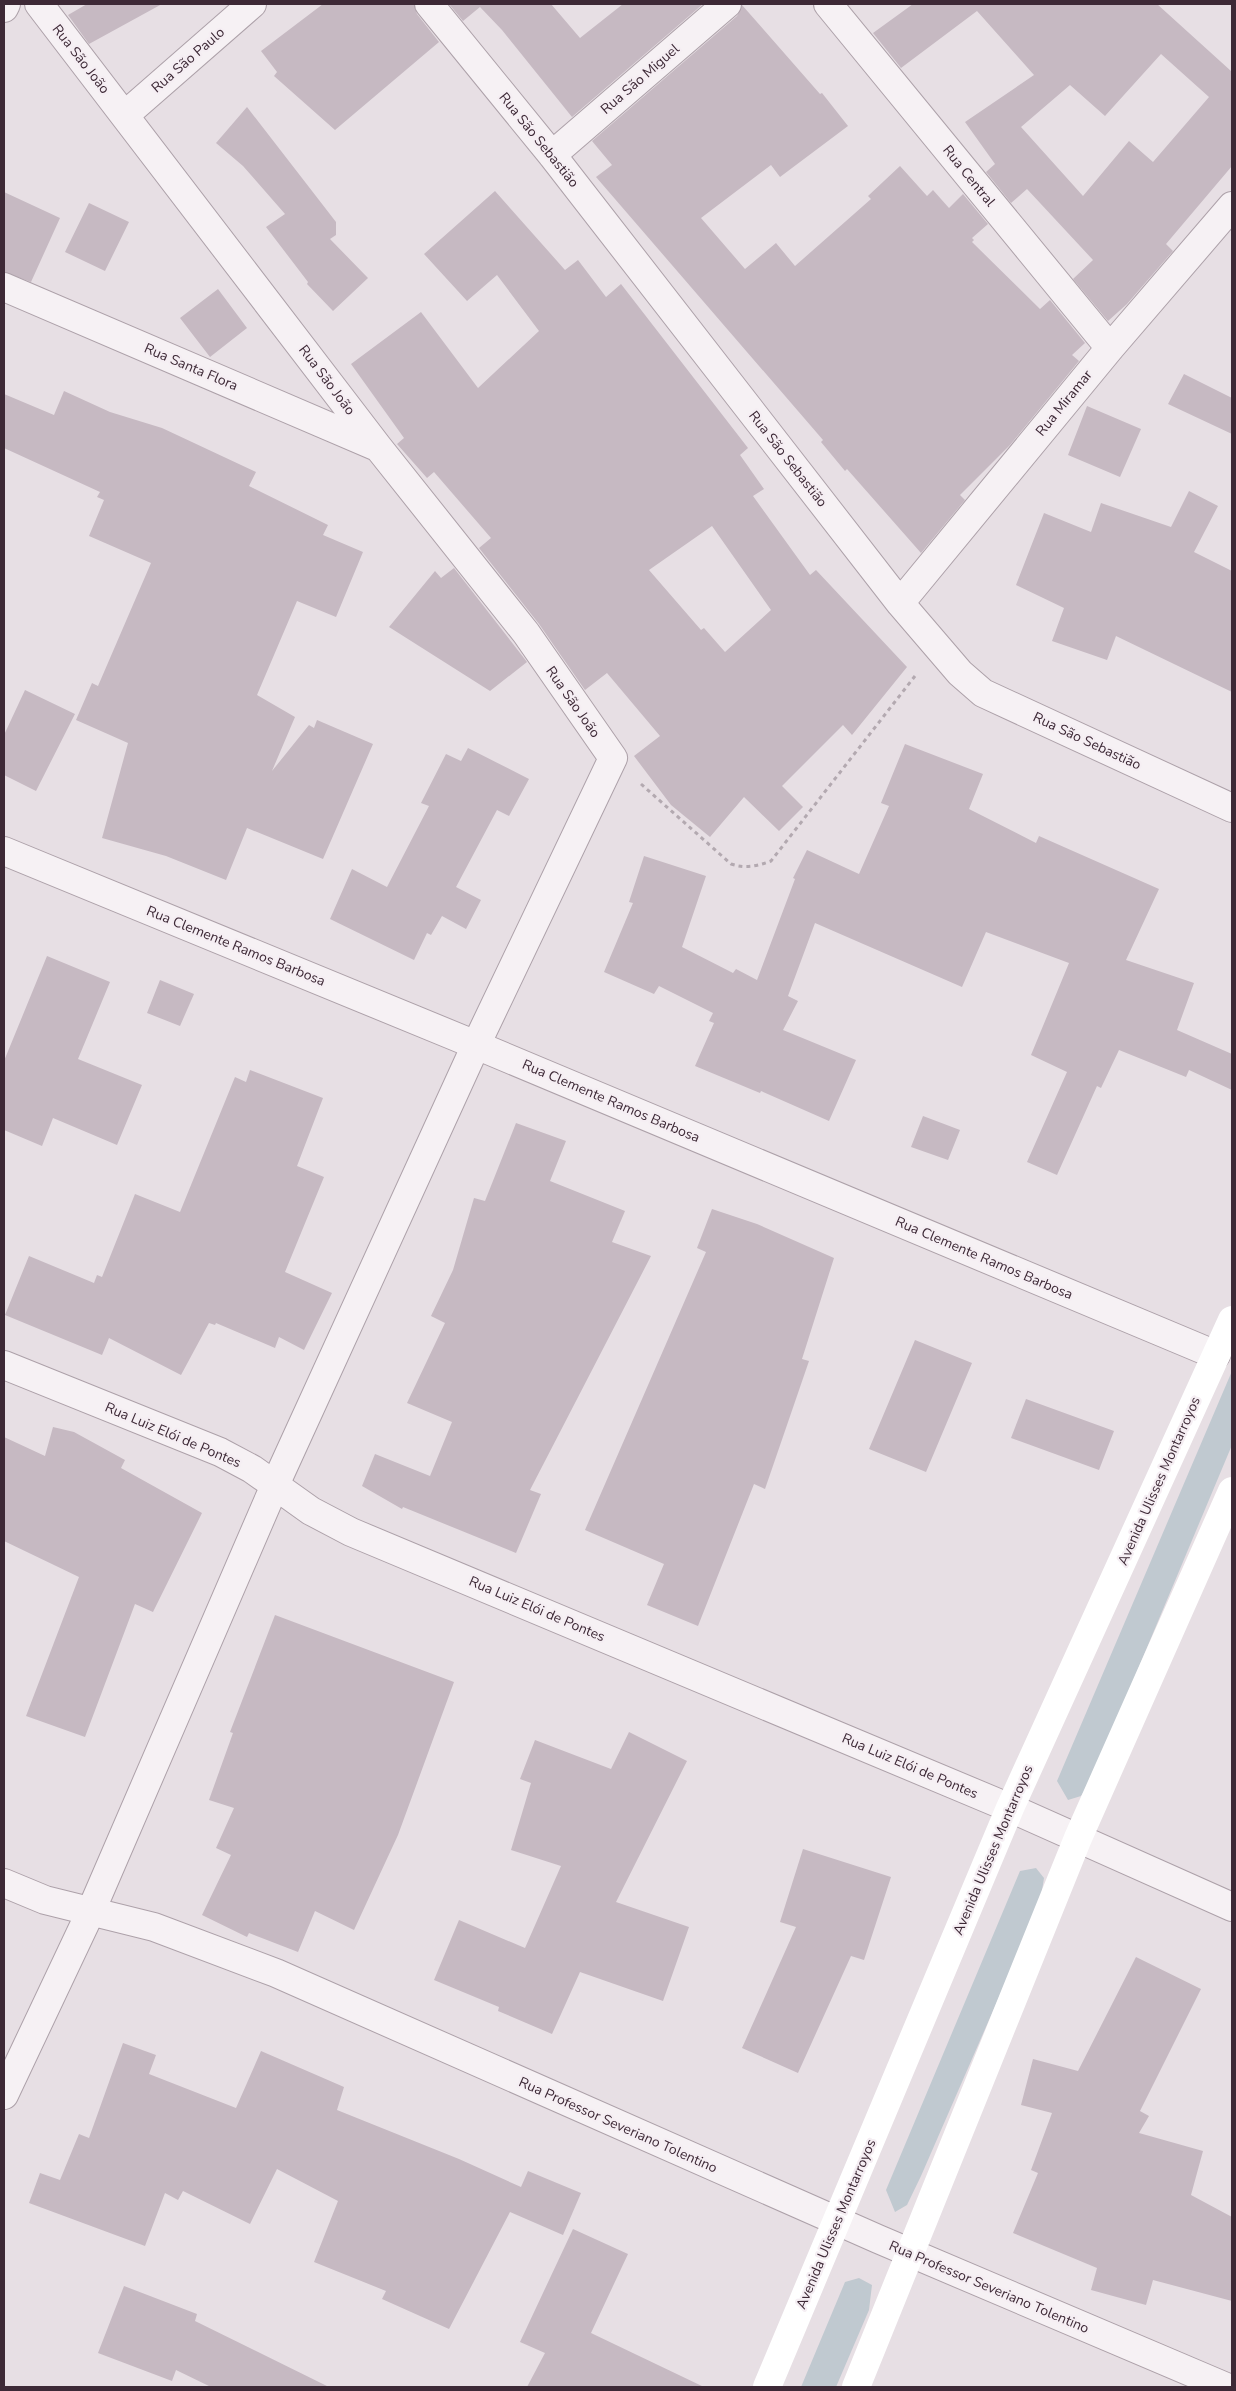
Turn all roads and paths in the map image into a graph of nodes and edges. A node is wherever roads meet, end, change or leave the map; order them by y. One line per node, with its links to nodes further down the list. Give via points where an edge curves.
1 (6, 4): 7 (street)
2 (38, 4): 8 (street, Rua São João)
3 (252, 4): 8 (street, Rua São Paulo)
4 (429, 4): 9 (street, Rua São Sebastião)
5 (727, 4): 9 (street, Rua São Miguel)
6 (828, 4): 13 (street, Rua Central)
7 (4, 8)
8 (125, 115): 14 (street, Rua São João)
9 (552, 155): 15 (street, Rua São Sebastião)
10 (1232, 206): 11 (street, Rua Miramar)
11 (1222, 236): 13 (street, Rua Miramar)
12 (4, 287): 14 (street, Rua Santa Flora)
13 (1110, 348): 15 (street, Rua Miramar)
14 (378, 447): 17 (street, Rua São João, via 526,633)
15 (900, 603): 16 (street, Rua São Sebastião)
16 (937, 646): 17 (path, via 771,861 742,868 731,864); 18 (street, Rua São Sebastião, via 983,693)
17 (613, 758): 20 (street)
18 (1232, 808)
19 (4, 851): 20 (street, Rua Clemente Ramos Barbosa)
20 (476, 1045): 22 (street, Rua Clemente Ramos Barbosa); 24 (street)
21 (1232, 1320): 22 (main road, Avenida Ulisses Montarroyos)
22 (1216, 1355): 26 (main road, Avenida Ulisses Montarroyos)
23 (4, 1365): 24 (street, Rua Luiz Elói de Pontes, via 220,1452)
24 (275, 1485): 26 (street, Rua Luiz Elói de Pontes, via 311,1511 351,1532); 30 (street)
25 (1232, 1491): 27 (main road)
26 (1010, 1808): 27 (street, Rua Luiz Elói de Pontes); 33 (main road, Avenida Ulisses Montarroyos)
27 (1078, 1838): 29 (street, Rua Luiz Elói de Pontes); 34 (main road)
28 (4, 1883): 30 (street, Rua Professor Severiano Tolentino, via 44,1900)
29 (1232, 1906)
30 (91, 1911): 31 (street); 33 (street, Rua Professor Severiano Tolentino, via 154,1928 276,1973)
31 (10, 2066): 32 (street)
32 (4, 2094)
33 (837, 2221): 34 (street, Rua Professor Severiano Tolentino); 35 (main road, Avenida Ulisses Montarroyos)
34 (910, 2252): 36 (main road); 37 (street, Rua Professor Severiano Tolentino)
35 (767, 2387)
36 (856, 2387)
37 (1226, 2387)

